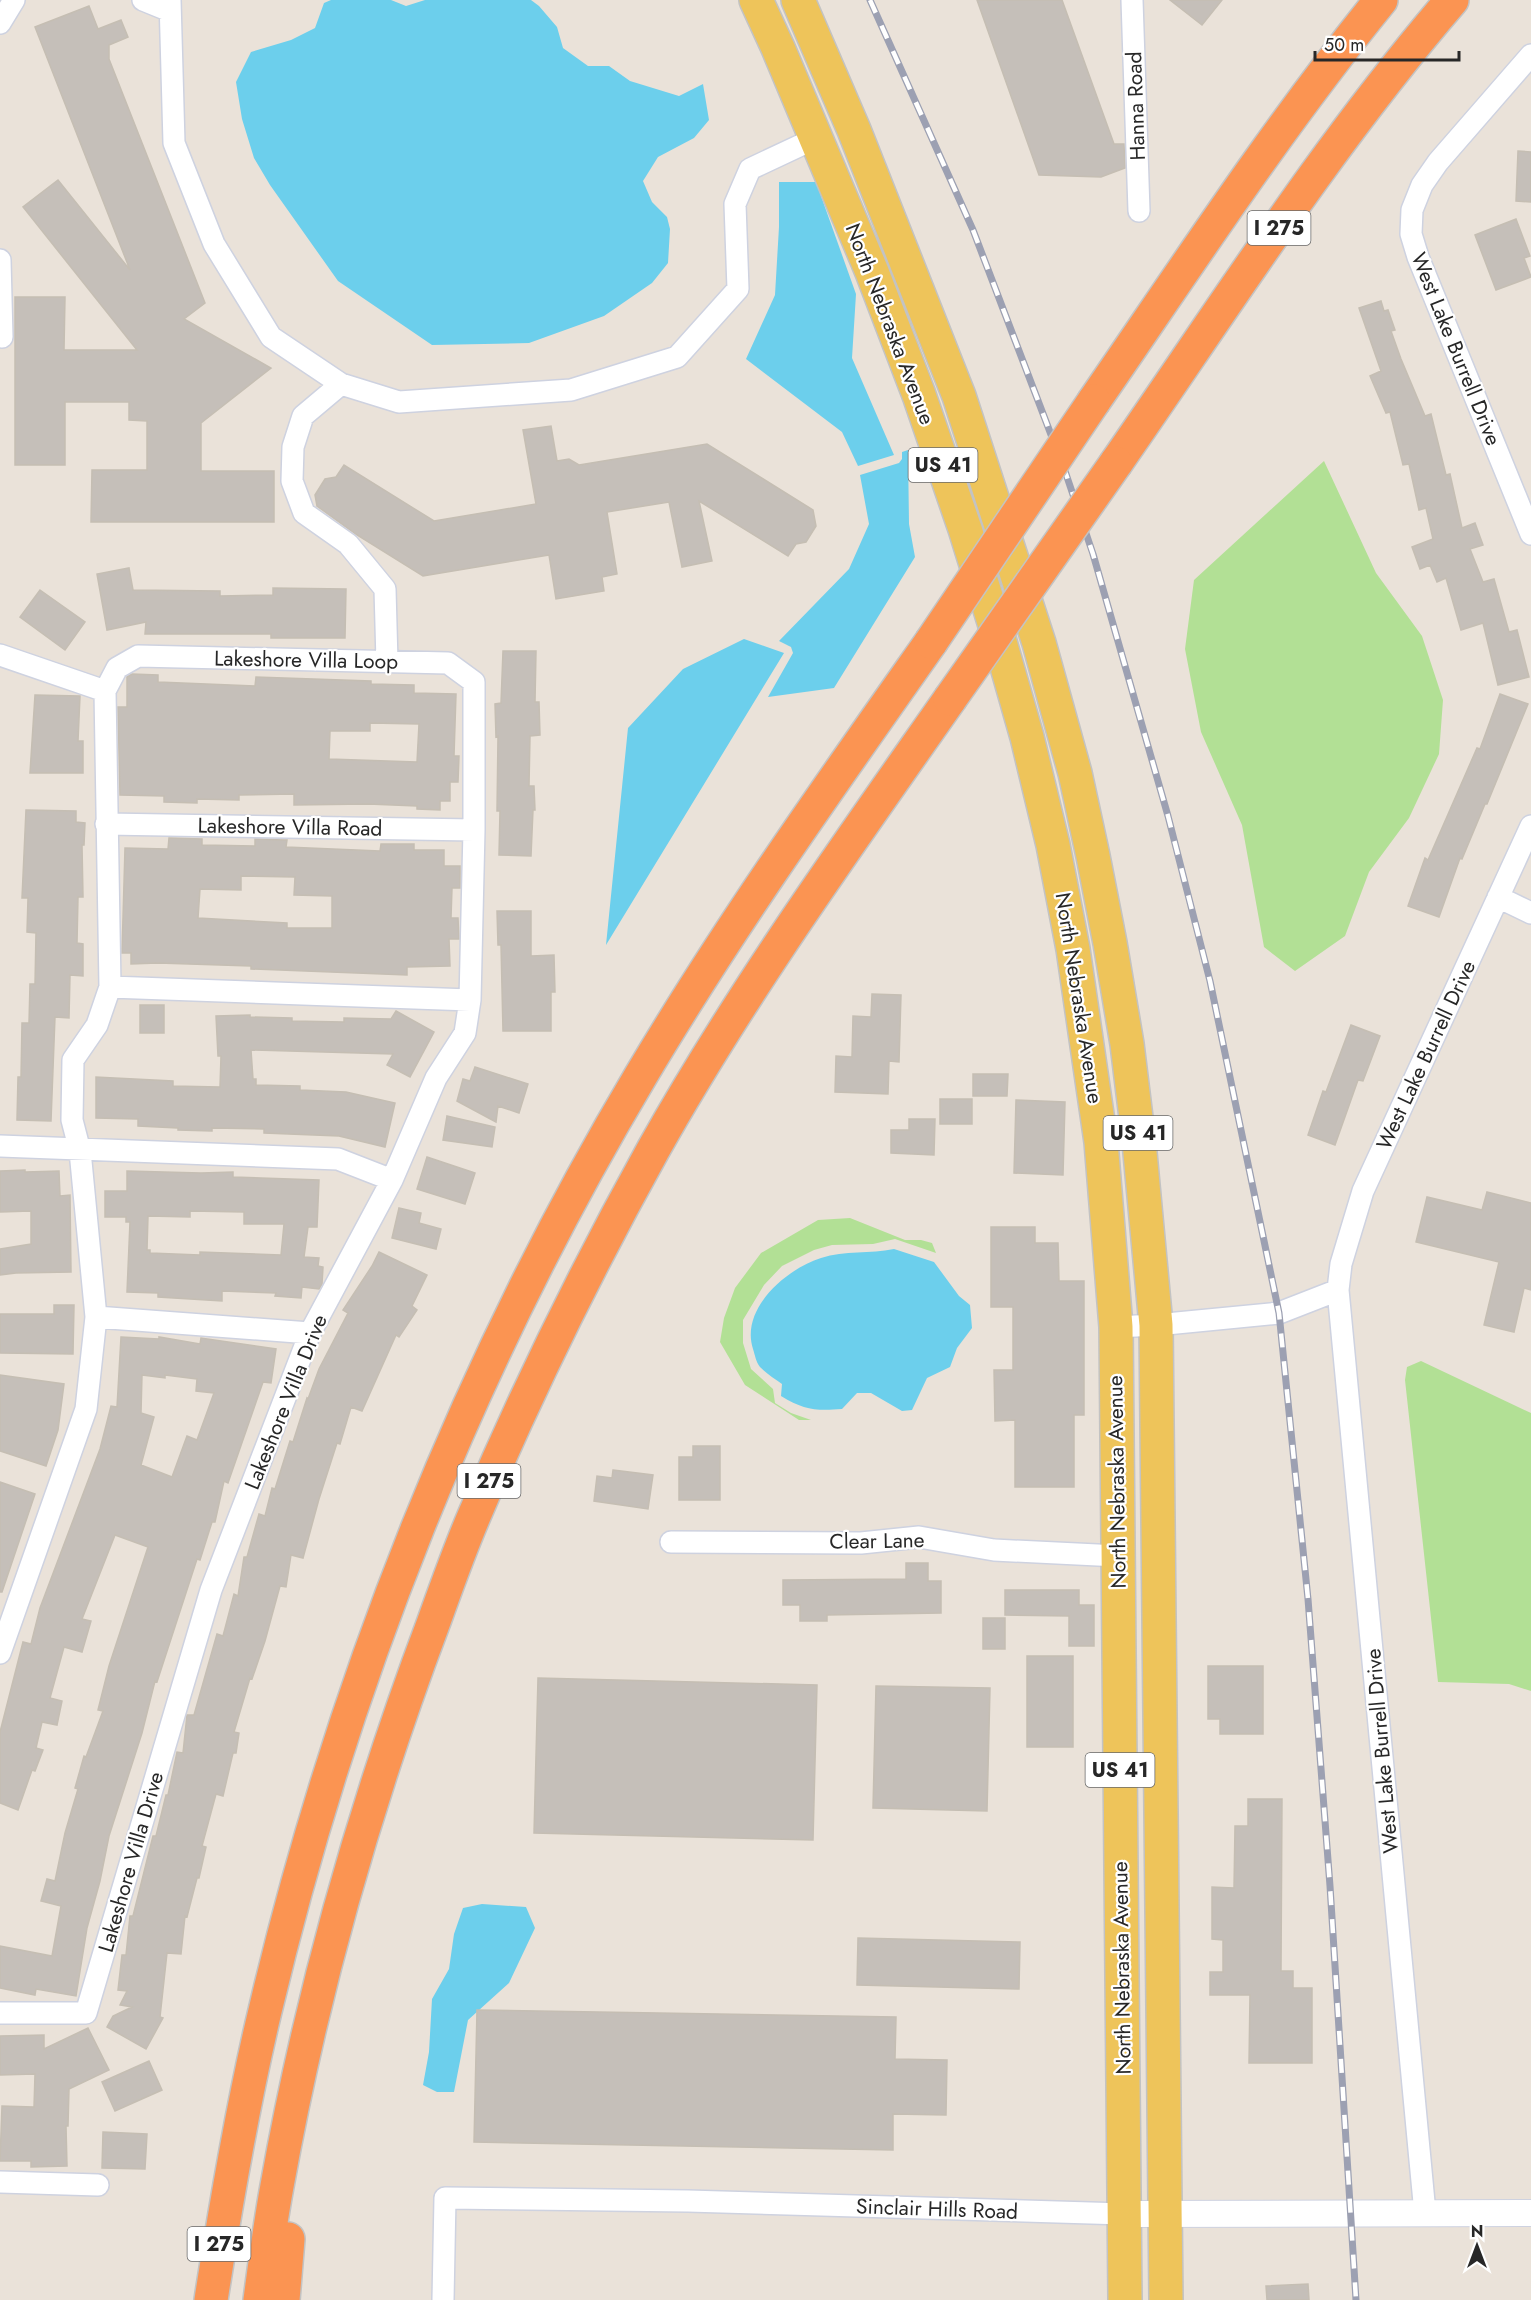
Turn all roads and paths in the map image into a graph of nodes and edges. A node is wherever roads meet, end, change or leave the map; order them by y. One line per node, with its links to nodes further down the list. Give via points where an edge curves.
1 (14, 0): 10 (street)
2 (143, 0): 9 (street)
3 (756, 0): 12 (main road, North Nebraska Avenue / US 41)
4 (798, 0): 17 (main road, North Nebraska Avenue / US 41)
5 (819, 0): 17 (main road, via 943,305)
6 (1132, 0): 13 (street, Hanna Road)
7 (1381, 0): 47 (highway, I 275, bridge, via 1261,158 707,969 639,1078 527,1284 477,1389 388,1605 333,1763 273,1980)
8 (1452, 0): 44 (highway, I 275, bridge, via 1326,161 950,699 794,924 654,1150 558,1333 472,1518 390,1744 330,1950)
9 (170, 5): 16 (street, via 174,143 214,244 271,337)
10 (0, 23)
11 (1531, 55): 18 (street, West Lake Burrell Drive, via 1422,185 1412,210 1411,234)
12 (816, 138): 16 (street, via 750,170 735,204 738,290 677,357 571,390 399,402); 17 (main road, via 839,151 848,163 929,360); 35 (main road, North Nebraska Avenue / US 41, via 919,395 995,624 1027,736 1075,959 1101,1142)
13 (1139, 211)
14 (0, 260): 15 (street)
15 (2, 337)
16 (341, 384): 20 (street, via 303,416 293,447 292,481 304,513 348,544 385,589)
17 (959, 396): 34 (main road, North Nebraska Avenue / US 41, via 1039,643 1093,856 1127,1044)
18 (1531, 534)
19 (0, 655): 21 (street)
20 (387, 662): 21 (street, Lakeshore Villa Loop, via 138,656 117,668); 24 (street, Lakeshore Villa Loop, via 448,663 474,682)
21 (105, 691): 22 (street)
22 (106, 824): 24 (street, Lakeshore Villa Road); 27 (street)
23 (1531, 826): 25 (street, West Lake Burrell Drive)
24 (474, 830): 28 (street, Lakeshore Villa Loop)
25 (1498, 897): 26 (street); 32 (street, West Lake Burrell Drive, via 1363,1191 1341,1264)
26 (1531, 913)
27 (110, 987): 28 (street); 30 (street, via 97,1025 73,1060 72,1120)
28 (470, 1000): 31 (street, Lakeshore Villa Loop, via 465,1033 436,1078)
29 (0, 1146): 30 (street)
30 (80, 1151): 31 (street, via 338,1159); 33 (street)
31 (392, 1180): 36 (street, Lakeshore Villa Drive)
32 (1338, 1290): 34 (street, via 1279,1314); 48 (street, West Lake Burrell Drive)
33 (96, 1317): 36 (street); 39 (street, via 86,1409)
34 (1156, 1325): 35 (street); 40 (main road, North Nebraska Avenue / US 41)
35 (1116, 1326): 38 (main road, North Nebraska Avenue / US 41)
36 (310, 1334): 43 (street, Lakeshore Villa Drive, via 211,1590 86,2013)
37 (671, 1542): 38 (street, Clear Lane, via 861,1543 919,1537 994,1550)
38 (1118, 1556): 40 (main road, via 1133,1574 1137,1586 1141,1725 1148,1742); 41 (main road, North Nebraska Avenue / US 41)
39 (0, 1653)
40 (1160, 1746): 42 (main road, North Nebraska Avenue / US 41)
41 (1120, 1791): 42 (main road, via 1140,1829 1144,1946 1151,1979); 50 (main road, North Nebraska Avenue / US 41)
42 (1163, 1996): 51 (main road, North Nebraska Avenue / US 41)
43 (0, 2013)
44 (285, 2145): 54 (highway, I 275); 55 (highway, via 288,2235)
45 (0, 2182): 46 (street)
46 (98, 2185)
47 (228, 2187): 52 (highway); 53 (highway, I 275)
48 (1425, 2213): 49 (street, Sinclair Hills Road); 51 (street, Sinclair Hills Road)
49 (1531, 2213)
50 (1124, 2214): 51 (street, Sinclair Hills Road); 56 (street, Sinclair Hills Road, via 445,2198); 57 (main road, North Nebraska Avenue / US 41)
51 (1165, 2214): 58 (main road, North Nebraska Avenue / US 41)
52 (189, 2300)
53 (211, 2300)
54 (260, 2300)
55 (284, 2300)
56 (443, 2300)
57 (1125, 2300)
58 (1166, 2300)

